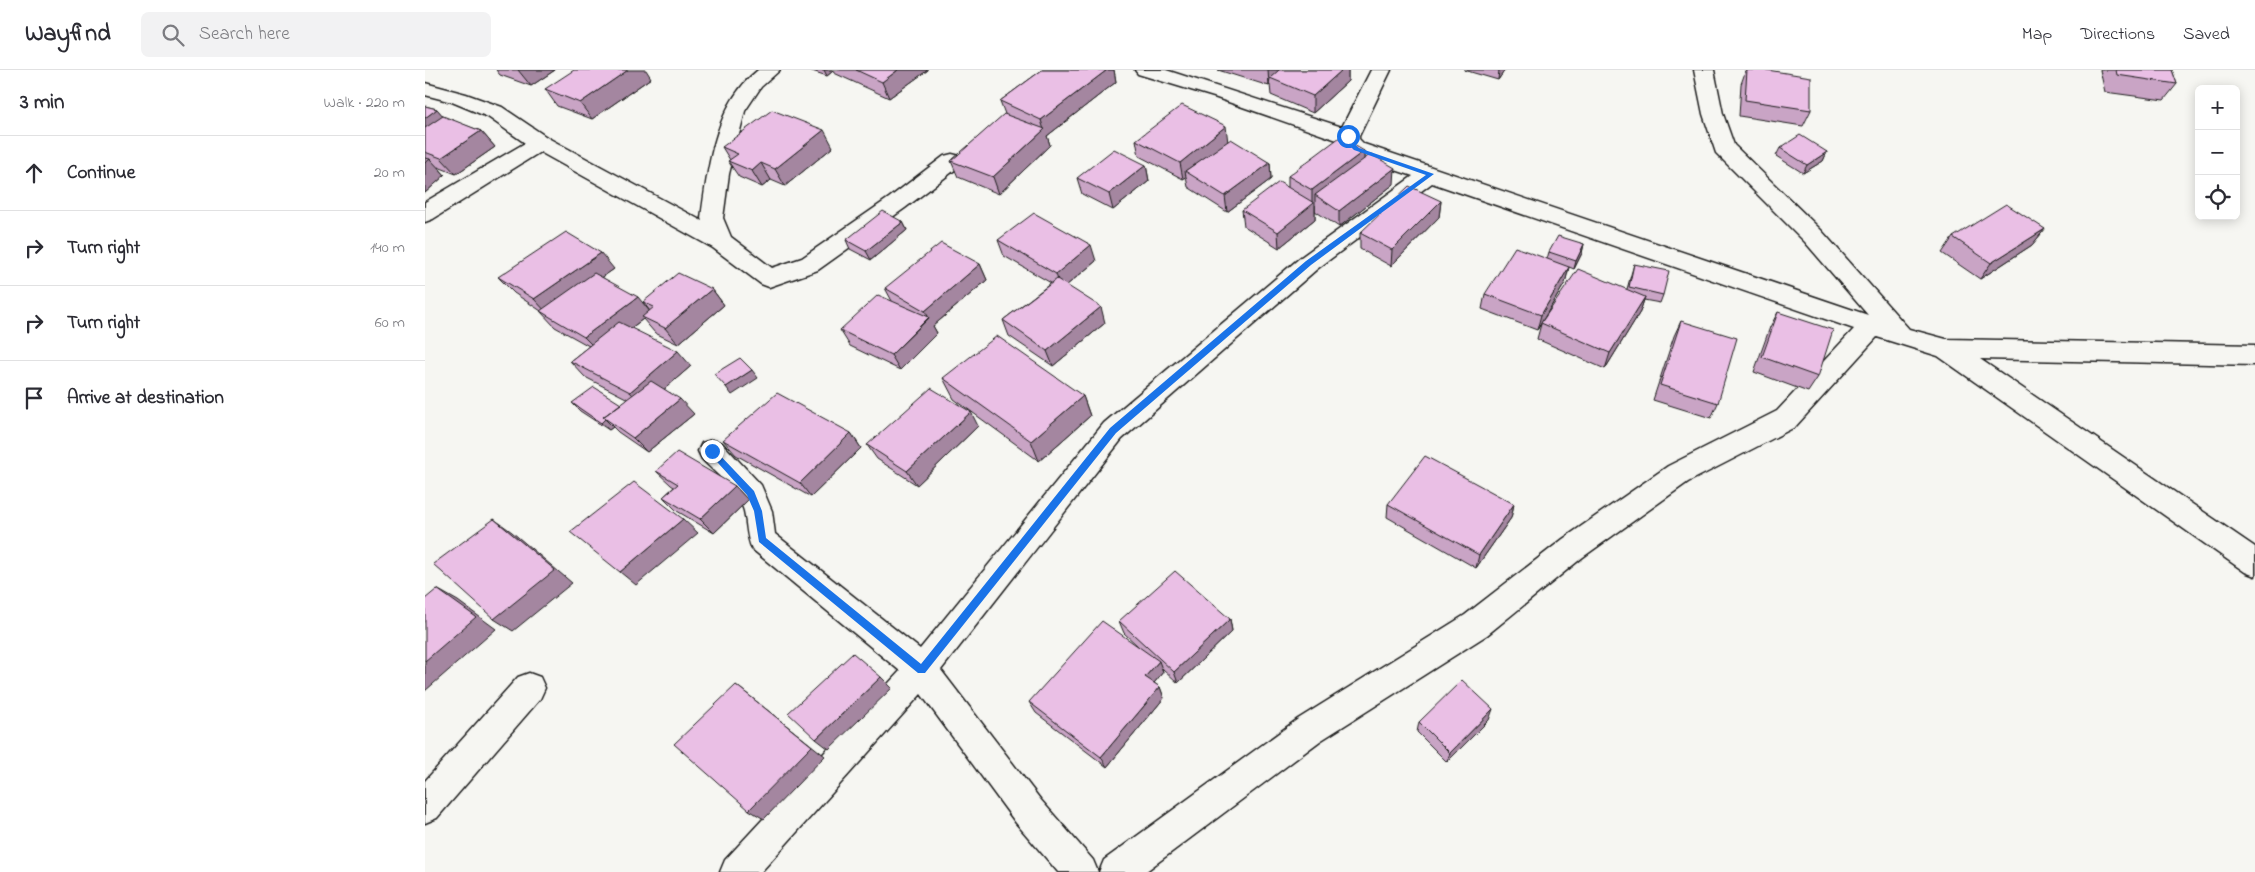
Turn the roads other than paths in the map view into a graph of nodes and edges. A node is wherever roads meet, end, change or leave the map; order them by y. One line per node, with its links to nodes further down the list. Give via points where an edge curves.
1 (428, 70): 6 (street)
2 (770, 70): 13 (street, via 754,83 735,111 718,174 712,218)
3 (1145, 70): 8 (street)
4 (1381, 70): 8 (street)
5 (1704, 70): 15 (street, via 1724,148 1813,236)
6 (425, 75)
7 (425, 89): 9 (street, via 495,112)
8 (1348, 136): 11 (street, via 1348,141 1356,149)
9 (540, 143): 12 (street); 13 (street)
10 (953, 161): 13 (street, via 810,264 769,278)
11 (1431, 174): 14 (street); 20 (street, via 1309,263 1113,431)
12 (425, 214)
13 (721, 242)
14 (1872, 326): 15 (street); 25 (street, via 1786,419 1678,474 1573,548 1476,625 1309,730)
15 (1901, 336): 16 (street)
16 (1946, 349): 17 (street); 19 (street)
17 (2255, 355)
18 (712, 451): 20 (street, via 751,493 758,511 762,540)
19 (2255, 563)
20 (921, 670): 23 (street); 24 (street, via 1028,811)
21 (529, 688): 22 (street)
22 (425, 806)
23 (737, 872)
24 (1081, 872)
25 (1116, 872)

